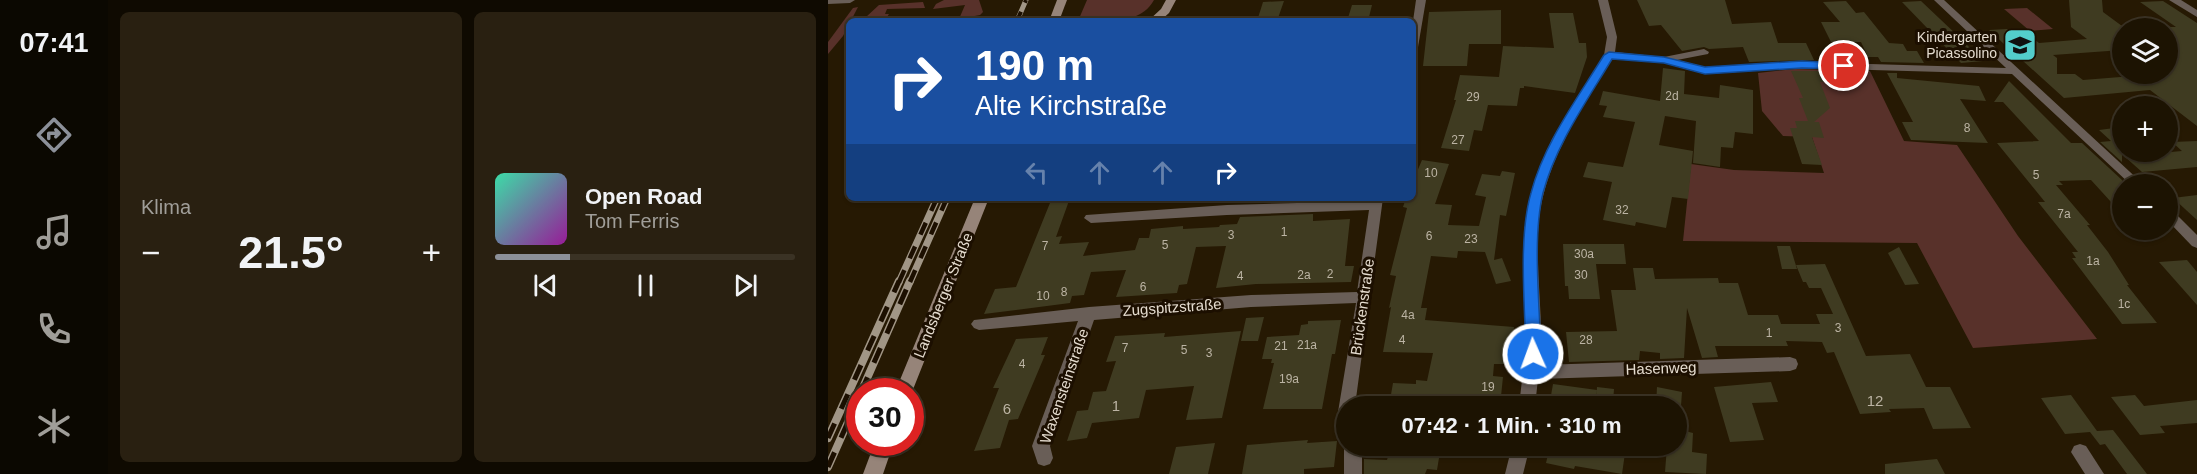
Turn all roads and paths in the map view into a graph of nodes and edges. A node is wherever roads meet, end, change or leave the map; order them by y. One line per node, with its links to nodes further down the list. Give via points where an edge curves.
1 (849, 0): 8 (street)
2 (1062, 0): 10 (main road)
3 (1171, 0): 11 (main road)
4 (1421, 0): 12 (street)
5 (1603, 0): 14 (street, via 1612,37)
6 (1939, 0): 16 (street)
7 (2174, 0): 9 (street)
8 (828, 2)
9 (2197, 14)
10 (1055, 18)
11 (1156, 18)
12 (1416, 29)
13 (1704, 52): 15 (street)
14 (1609, 55): 15 (street); 27 (street, via 1558,139 1537,193 1532,231)
15 (1664, 60): 16 (street, via 1705,71 1802,65)
16 (2014, 71): 17 (street)
17 (2126, 174)
18 (981, 201): 28 (main road, Landsberger Straße)
19 (1376, 201): 20 (street); 23 (street, Brückenstraße)
20 (1092, 218)
21 (2178, 224): 22 (street)
22 (2197, 243)
23 (1364, 297): 24 (street, Zugspitzstraße); 29 (street, Brückenstraße)
24 (1089, 313): 25 (street, Zugspitzstraße); 35 (street, Waxensteinstraße, via 1041,446)
25 (979, 324)
26 (1790, 364): 27 (street, Hasenweg)
27 (1532, 372): 30 (street)
28 (910, 378)
29 (1349, 396)
30 (1528, 396)
31 (2080, 452): 39 (street)
32 (880, 456): 36 (main road)
33 (1353, 456): 37 (street)
34 (1518, 456): 38 (street)
35 (1044, 458)
36 (873, 474)
37 (1353, 474)
38 (1514, 474)
39 (2095, 474)

